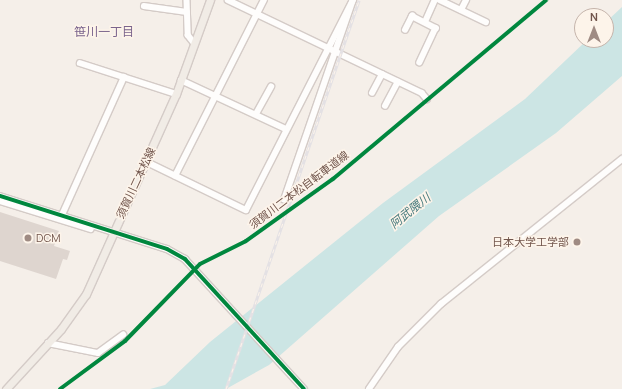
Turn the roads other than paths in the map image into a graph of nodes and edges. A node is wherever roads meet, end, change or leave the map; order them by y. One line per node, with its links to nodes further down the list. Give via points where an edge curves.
1 (187, 0): 11 (street)
2 (210, 0): 16 (main road, 須賀川二本松線)
3 (228, 0): 12 (street)
4 (264, 0): 12 (street)
5 (353, 0): 17 (street); 18 (street)
6 (435, 0): 13 (street)
7 (440, 0): 10 (street)
8 (466, 0): 10 (street)
9 (144, 6): 11 (street)
10 (461, 10): 14 (street)
11 (187, 12): 16 (street, via 188,35)
12 (257, 14): 17 (street); 28 (street)
13 (425, 22): 15 (street, via 412,16); 19 (street, via 436,28)
14 (486, 22)
15 (405, 30)
16 (195, 44): 23 (main road, 須賀川二本松線)
17 (328, 48): 18 (street); 32 (street)
18 (337, 52): 21 (street); 37 (street)
19 (420, 62)
20 (80, 63): 22 (street)
21 (382, 74): 24 (street); 26 (street)
22 (124, 77): 27 (street); 39 (street)
23 (182, 80): 27 (main road, 須賀川二本松線); 28 (street)
24 (398, 82): 29 (street, via 422,93); 30 (street)
25 (271, 87): 31 (street)
26 (372, 92)
27 (176, 94): 34 (main road, 須賀川二本松線)
28 (216, 95): 31 (street); 35 (street)
29 (427, 99)
30 (385, 106)
31 (256, 114): 32 (street)
32 (286, 129): 35 (street, via 246,210)
33 (622, 159): 46 (street, via 441,304 398,347)
34 (147, 162): 35 (street); 40 (main road, 須賀川二本松線)
35 (175, 176)
36 (0, 196): 39 (street)
37 (284, 200)
38 (0, 201): 40 (street)
39 (62, 216): 40 (street)
40 (113, 233): 42 (main road, 須賀川二本松線, via 86,294); 45 (street, via 167,250 193,265)
41 (123, 335): 42 (street, via 98,353)
42 (48, 343): 44 (main road, 須賀川二本松線)
43 (0, 385): 44 (street)
44 (7, 389)
45 (304, 389)
46 (369, 389)

